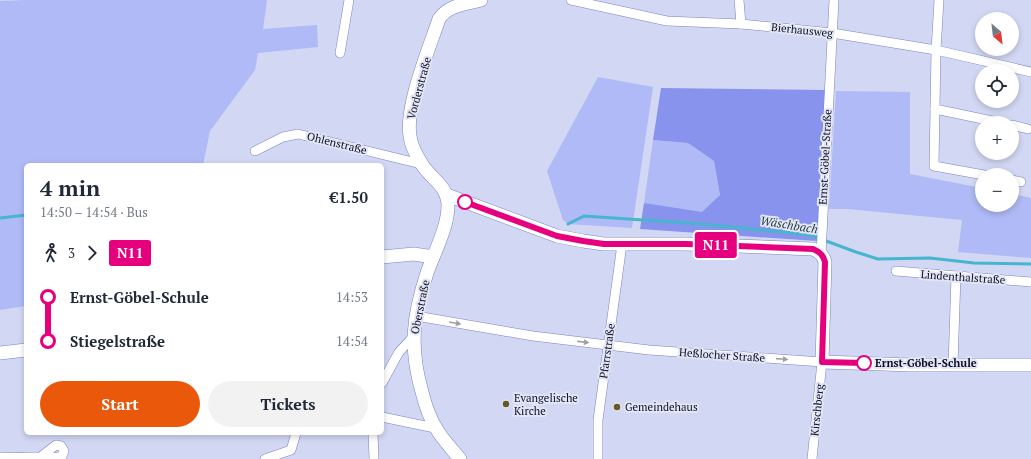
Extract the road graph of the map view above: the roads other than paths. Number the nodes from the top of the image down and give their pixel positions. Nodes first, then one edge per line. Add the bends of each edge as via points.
1 (349, 0) edge
2 (481, 0) edge
3 (571, 0) edge
4 (739, 0) edge
5 (834, 0) edge
6 (939, 0) edge
7 (449, 4) edge
8 (741, 24) junction
9 (832, 32) junction
10 (936, 50) junction
11 (340, 53) dead end
12 (1031, 72) edge
13 (935, 109) junction
14 (975, 117) edge
15 (1019, 127) edge
16 (1028, 129) dead end
17 (255, 152) dead end
18 (421, 164) junction
19 (975, 173) edge
20 (447, 195) junction
21 (622, 244) junction
22 (821, 250) junction
23 (384, 257) edge
24 (433, 257) junction
25 (896, 272) dead end
26 (956, 276) junction
27 (1031, 282) edge
28 (416, 316) junction
29 (413, 337) junction
30 (608, 345) junction
31 (24, 350) edge
32 (0, 352) edge
33 (822, 362) junction
34 (953, 365) junction
35 (1031, 365) edge
36 (384, 379) edge
37 (384, 417) edge
38 (435, 428) junction
39 (296, 435) edge
40 (373, 435) edge
41 (292, 454) edge
42 (0, 457) edge
43 (39, 458) edge
44 (265, 459) edge
45 (374, 459) edge
46 (460, 459) edge
47 (598, 459) edge
48 (812, 459) edge

1 - 11 street
2 - 7 street, Vorderstraße
3 - 8 street, Bierhausweg via 667,21
4 - 8 street
5 - 9 street, Ernst-Göbel-Straße
6 - 10 street
7 - 18 street, Vorderstraße via 439,19 415,93 409,122 412,147
8 - 9 street, Bierhausweg
9 - 10 street, Bierhausweg
9 - 22 street, Ernst-Göbel-Straße
10 - 12 street, Bierhausweg
10 - 13 street
13 - 14 street
13 - 19 street via 934,166
15 - 16 street
17 - 18 street, Ohlenstraße via 283,137 298,134
18 - 20 street, Vorderstraße
20 - 21 street via 557,236
20 - 24 street, Oberstraße via 445,225
21 - 22 street
21 - 30 street, Pfarrstraße
22 - 33 street, Ernst-Göbel-Straße via 825,262
23 - 24 street via 414,254
24 - 28 street, Oberstraße
25 - 26 street, Lindenthalstraße
26 - 27 street, Lindenthalstraße
26 - 34 street
28 - 29 street, Oberstraße
28 -> 30 street, Heßlocher Straße via 533,336
29 - 36 street via 399,352
29 - 38 street, Oberstraße via 421,389
30 -> 33 street, Heßlocher Straße via 696,354
30 - 47 street, Pfarrstraße via 598,420
31 - 32 street
33 - 34 street, Heßlocher Straße
33 - 48 street, Kirschberg
34 - 35 street, Heßlocher Straße
37 - 38 street
38 - 46 street, Oberstraße
39 - 41 street
40 - 45 street
41 - 44 street
42 - 43 street

